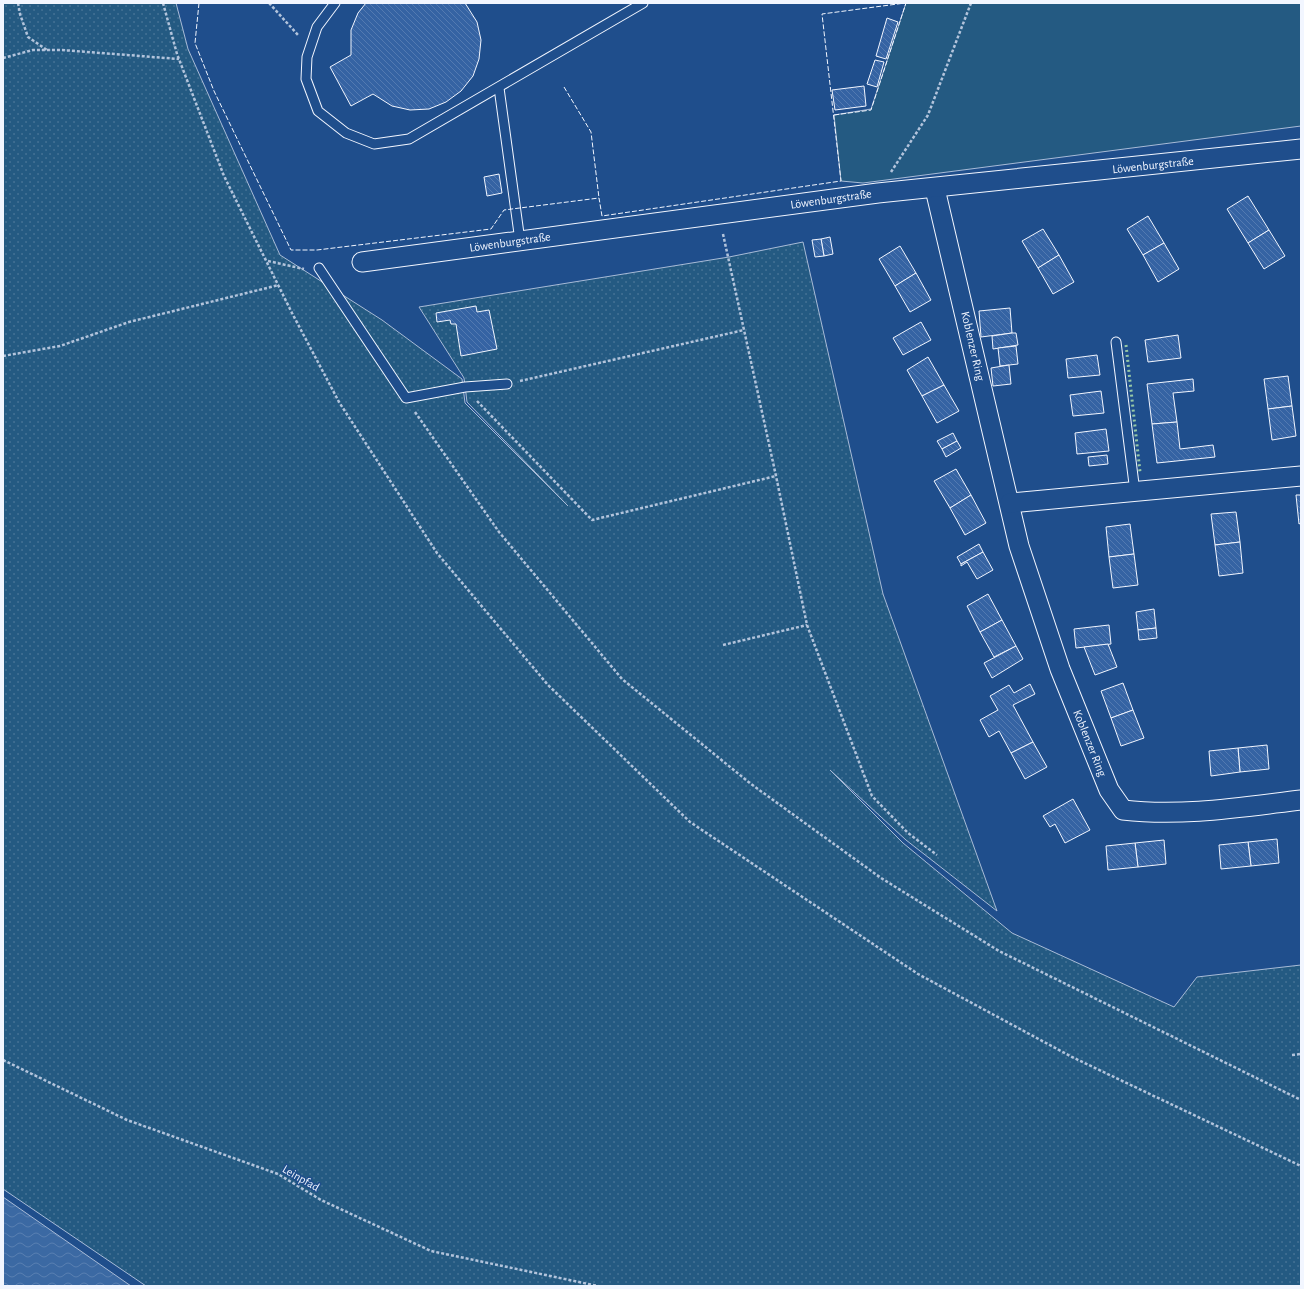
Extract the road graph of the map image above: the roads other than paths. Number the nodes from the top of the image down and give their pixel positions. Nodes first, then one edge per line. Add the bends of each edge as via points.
1 (335, 3) edge
2 (643, 3) edge
3 (498, 88) junction
4 (1301, 149) edge
5 (935, 188) junction
6 (520, 241) junction
7 (362, 262) dead end
8 (319, 268) dead end
9 (1116, 342) dead end
10 (507, 384) road end
11 (1301, 476) edge
12 (1135, 492) junction
13 (1010, 504) junction
14 (1301, 800) edge

1 - 3 lane via 317,27 307,57 306,79 318,111 346,133 374,144 409,139
2 - 3 lane
3 - 6 lane
4 - 5 street, Löwenburgstraße
5 - 6 street, Löwenburgstraße via 878,193
5 - 13 street, Koblenzer Ring
6 - 7 street, Löwenburgstraße
8 - 10 lane via 406,398
9 - 12 lane
11 - 12 street
12 - 13 street
13 - 14 street, Koblenzer Ring via 1019,546 1060,669 1109,790 1123,810 1148,813 1219,810

